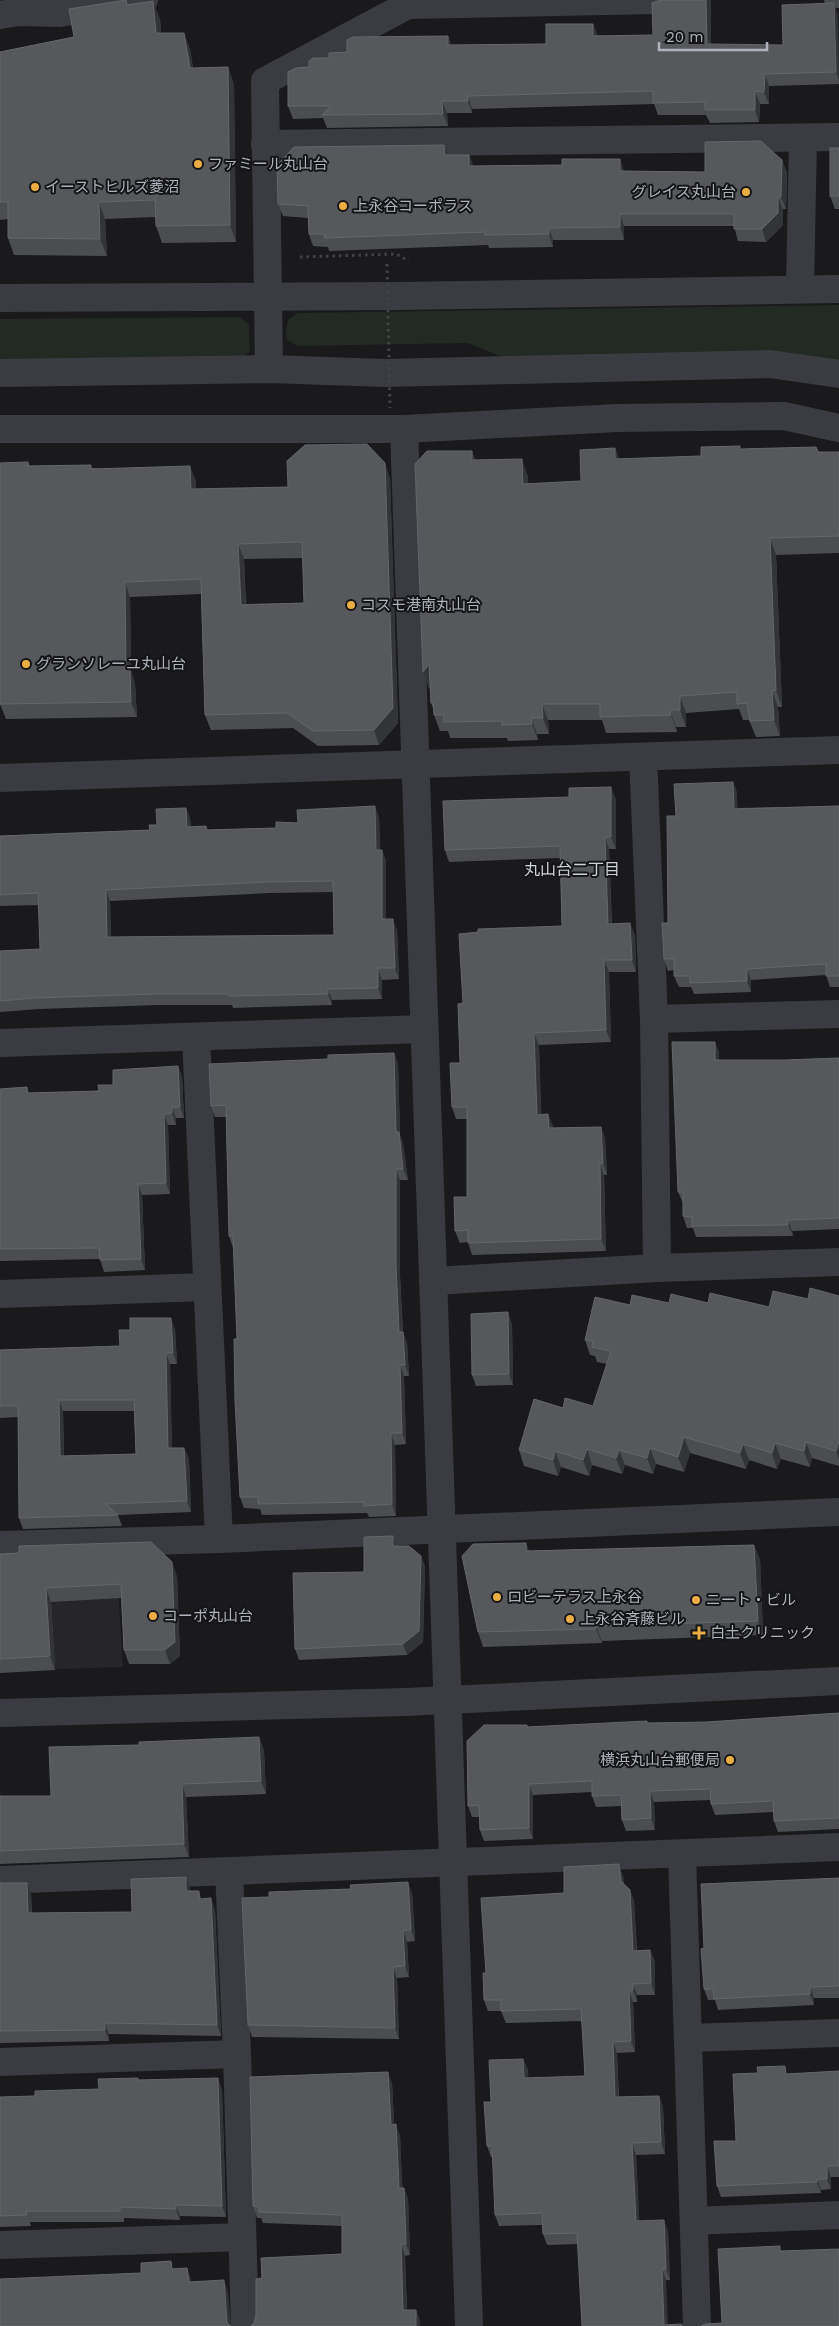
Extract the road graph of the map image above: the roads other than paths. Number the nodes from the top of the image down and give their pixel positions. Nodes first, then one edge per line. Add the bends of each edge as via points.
1 (144, 0) edge
2 (656, 0) edge
3 (0, 15) edge
4 (803, 138) junction
5 (839, 138) edge
6 (265, 144) junction
7 (800, 289) junction
8 (839, 289) edge
9 (268, 297) junction
10 (0, 298) edge
11 (269, 369) junction
12 (0, 373) edge
13 (839, 374) edge
14 (397, 418) junction
15 (839, 428) edge
16 (0, 429) edge
17 (839, 750) edge
18 (643, 757) junction
19 (415, 764) junction
20 (0, 778) edge
21 (839, 1014) edge
22 (654, 1019) junction
23 (424, 1029) junction
24 (196, 1037) junction
25 (0, 1043) edge
26 (839, 1262) edge
27 (657, 1268) junction
28 (433, 1281) junction
29 (207, 1287) junction
30 (0, 1294) edge
31 (839, 1512) edge
32 (442, 1529) junction
33 (220, 1539) junction
34 (0, 1545) edge
35 (839, 1681) edge
36 (448, 1700) junction
37 (0, 1713) edge
38 (839, 1848) edge
39 (682, 1854) junction
40 (453, 1862) junction
41 (229, 1871) junction
42 (0, 1880) edge
43 (839, 2032) edge
44 (689, 2038) junction
45 (237, 2054) junction
46 (0, 2062) edge
47 (839, 2215) edge
48 (694, 2221) junction
49 (242, 2237) junction
50 (0, 2245) edge
51 (245, 2326) edge
52 (469, 2326) edge
53 (698, 2326) edge

1 - 3 street via 60,13
2 - 6 street via 408,5 265,81
4 - 5 street
4 - 6 street
4 - 7 street
6 - 9 street
7 - 8 street
7 - 9 street
9 - 10 street
9 - 11 street
11 - 12 street
11 - 13 street via 385,373 770,364
14 - 15 street via 784,416
14 - 16 street
14 - 19 street
17 - 18 street
18 - 19 street
18 - 22 street
19 - 20 street
19 - 23 street
21 - 22 street
22 - 27 street
23 - 24 street
23 - 28 street
24 - 25 street
24 - 29 street
26 - 27 street
27 - 28 street
28 - 32 street
29 - 30 street
29 - 33 street
31 - 32 street
32 - 33 street
32 - 36 street
33 - 34 street
35 - 36 street
36 - 37 street
36 - 40 street
38 - 39 street
39 - 40 street
39 - 44 street
40 - 41 street
40 - 52 street
41 - 42 street
41 - 45 street
43 - 44 street
44 - 48 street
45 - 46 street
45 - 49 street
47 - 48 street
48 - 53 street
49 - 50 street
49 - 51 street

